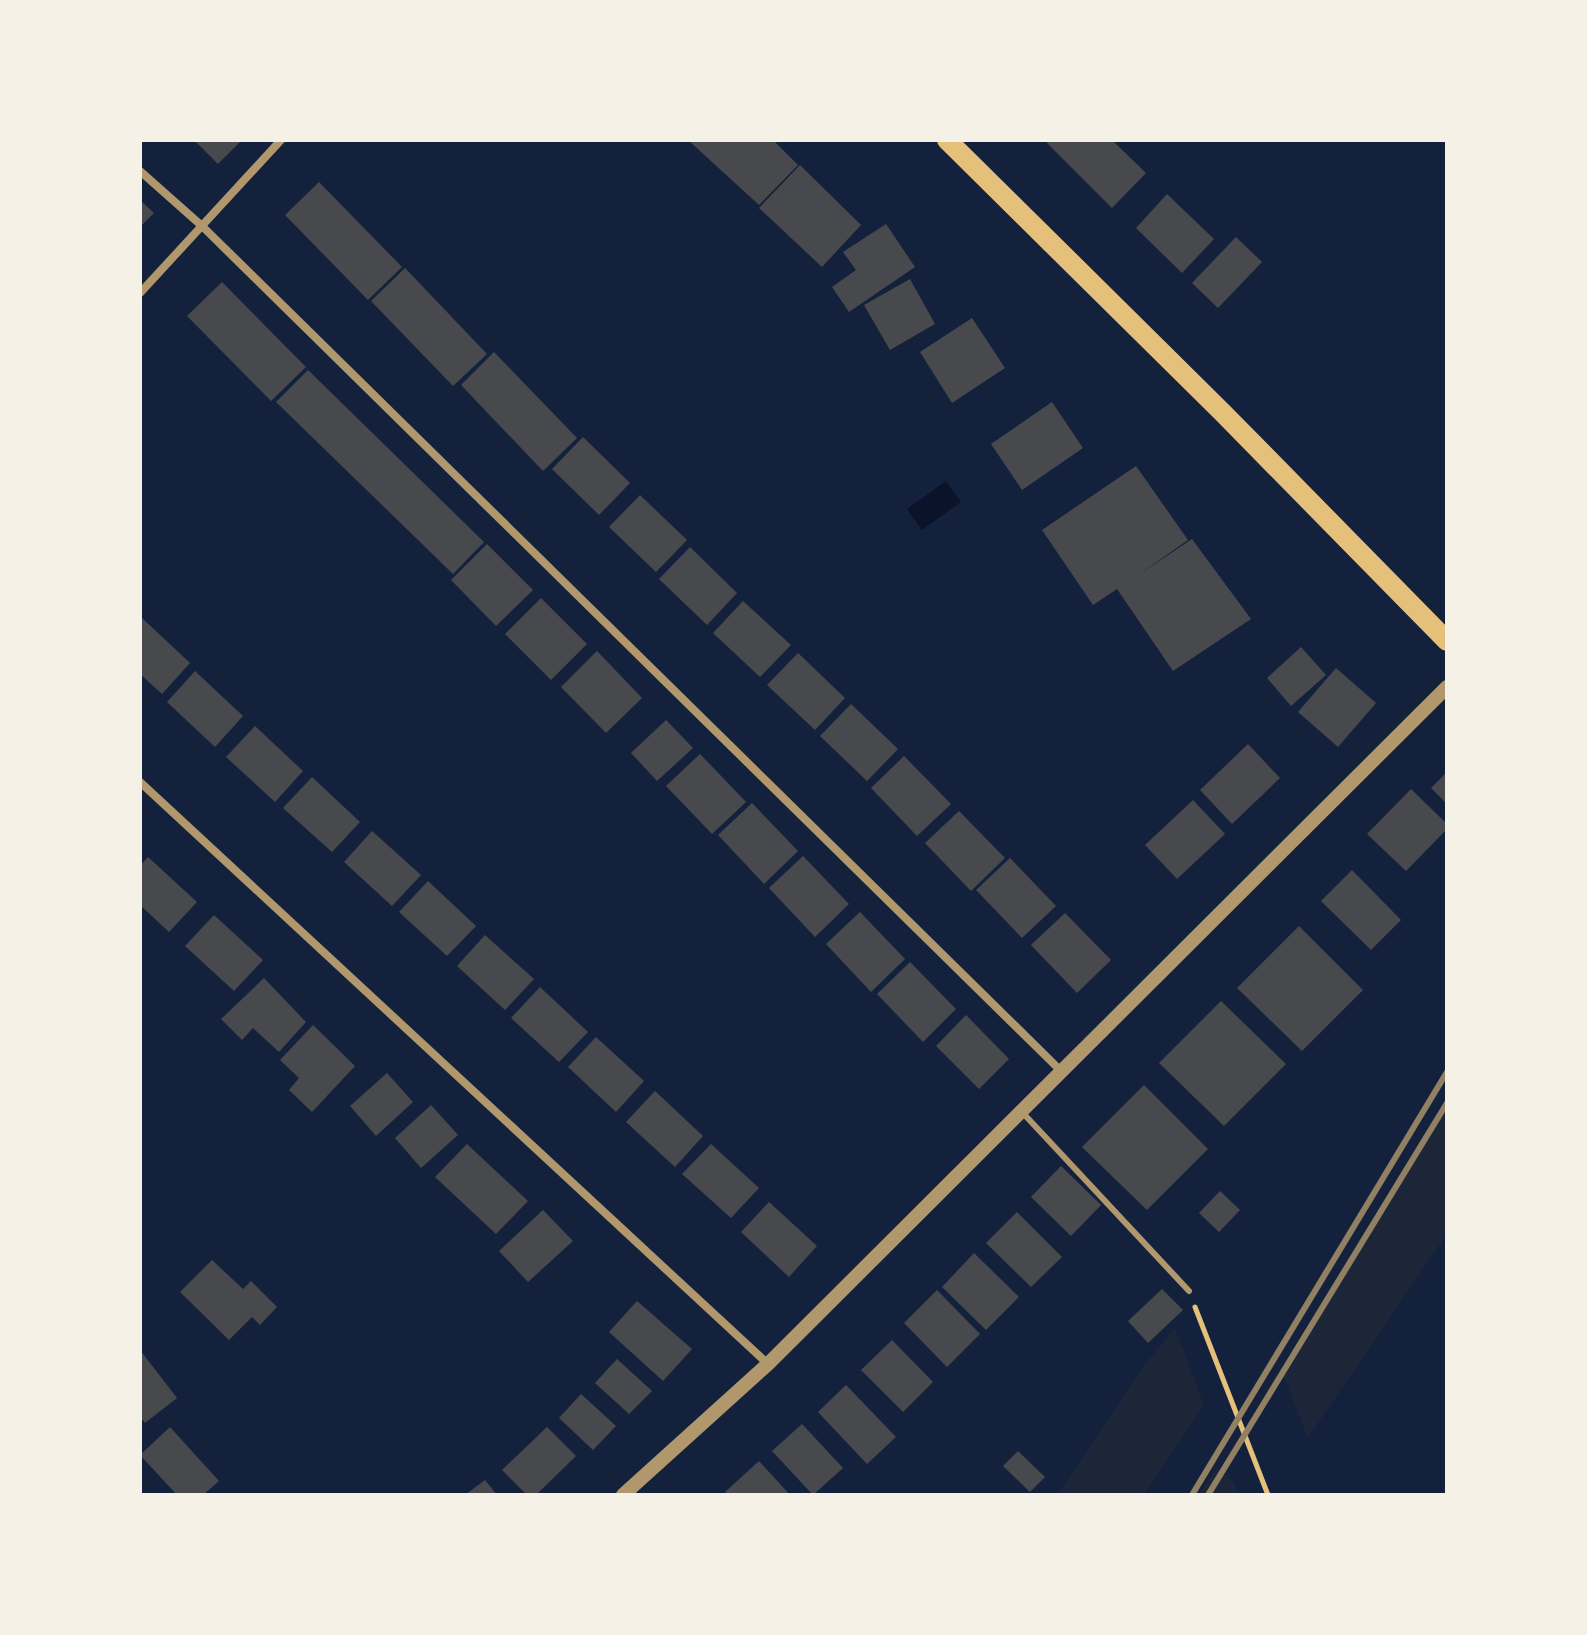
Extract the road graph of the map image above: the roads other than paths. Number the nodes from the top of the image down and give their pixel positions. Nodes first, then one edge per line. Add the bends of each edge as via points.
1 (281, 140) edge
2 (947, 140) edge
3 (140, 171) edge
4 (202, 226) junction
5 (140, 293) edge
6 (1447, 641) edge
7 (1447, 687) edge
8 (140, 782) edge
9 (1060, 1070) junction
10 (1022, 1112) junction
11 (1189, 1291) road end
12 (768, 1364) junction
13 (623, 1495) edge

1 - 4 street
2 - 6 main road
3 - 4 street
4 - 5 street
4 - 9 street
7 - 9 street
8 - 12 street
9 - 10 street
10 - 11 lane
10 - 12 street
12 - 13 street

